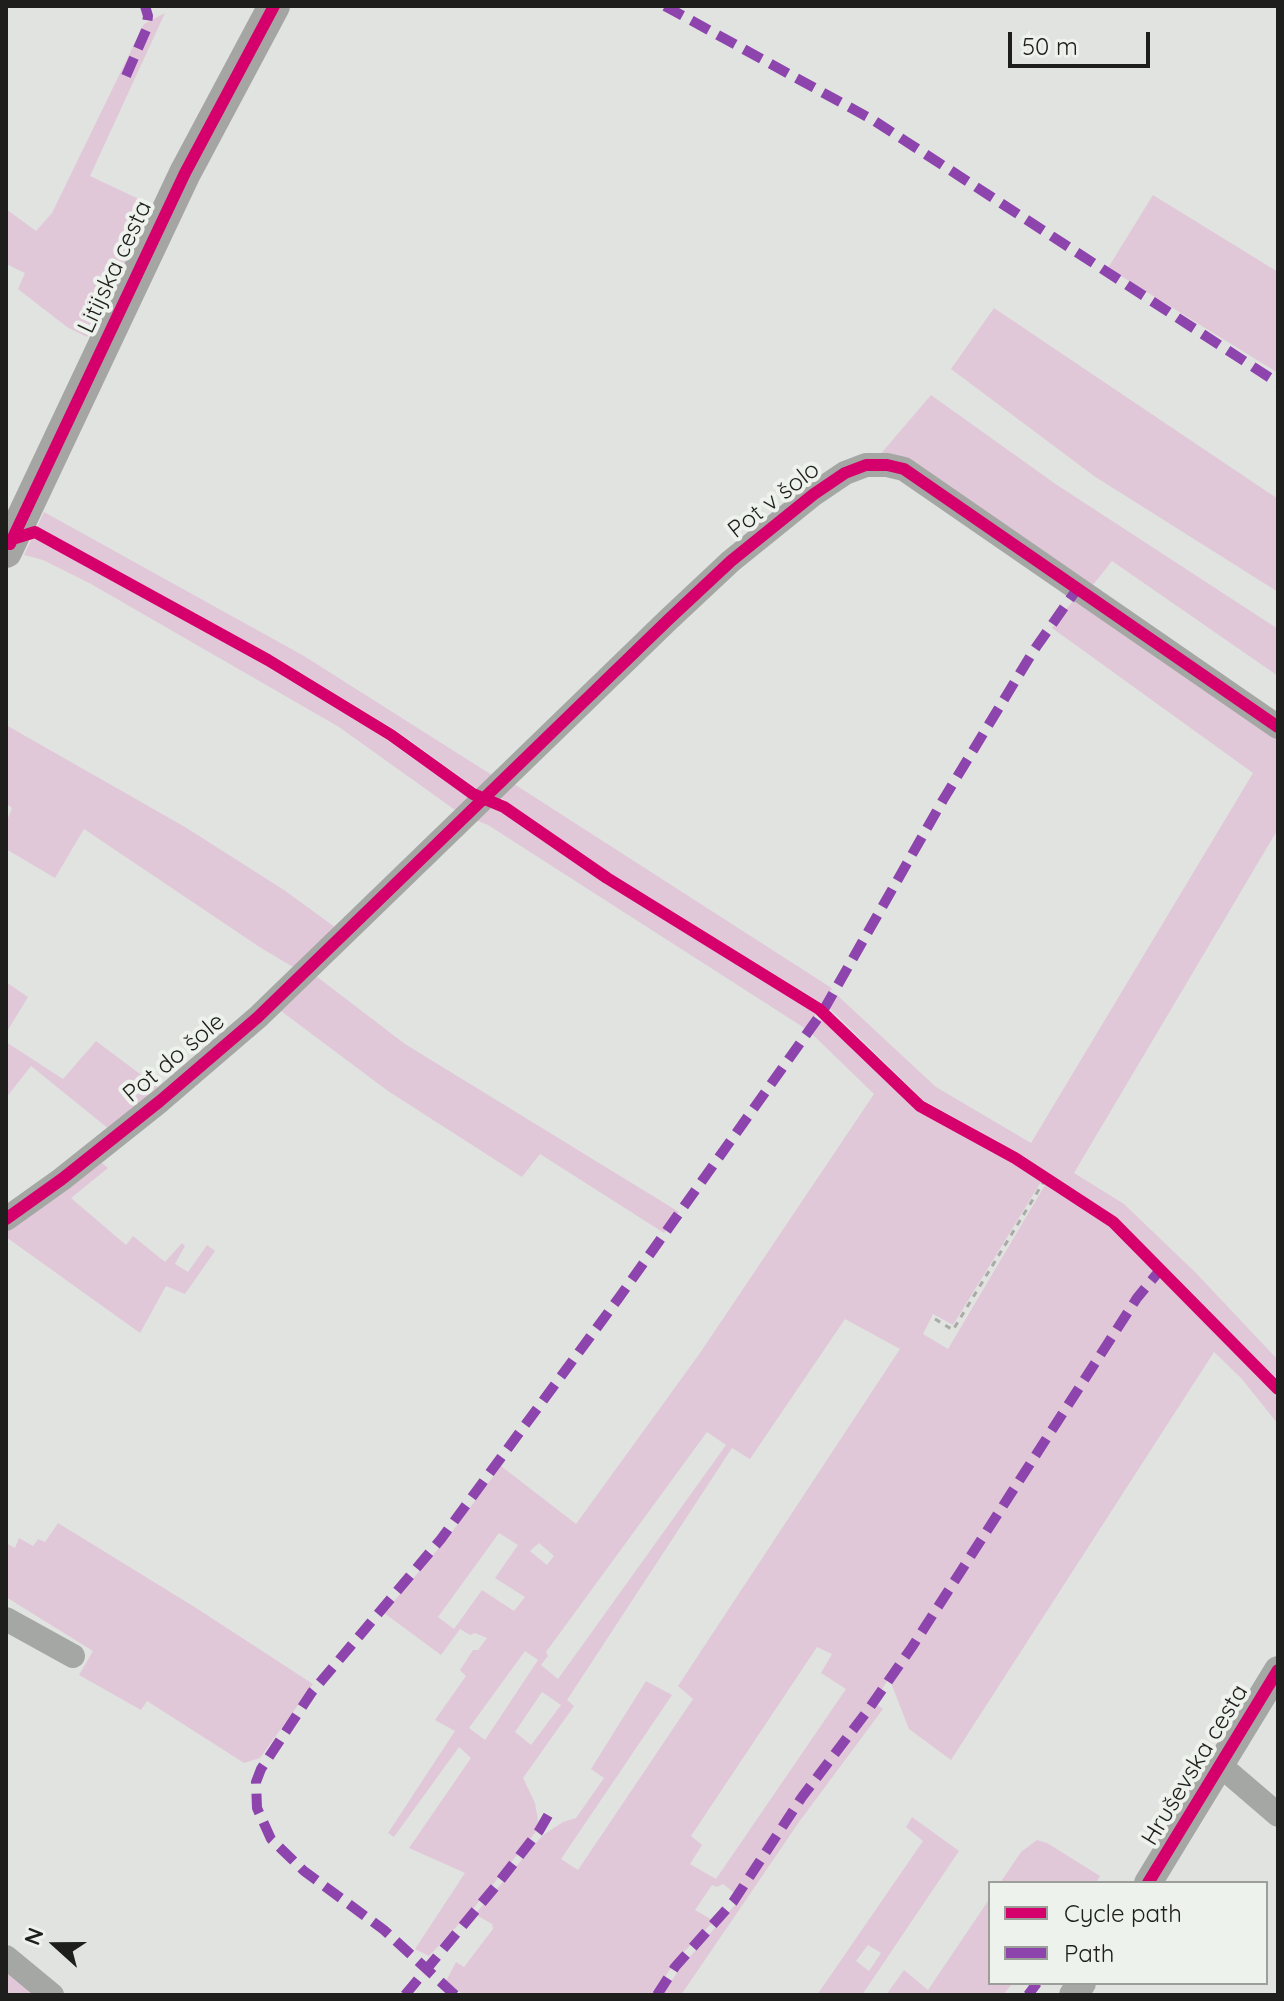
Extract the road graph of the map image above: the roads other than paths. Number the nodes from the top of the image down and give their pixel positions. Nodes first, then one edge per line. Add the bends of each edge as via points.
1 (274, 6) edge
2 (6, 552) edge
3 (1278, 727) edge
4 (359, 918) joint
5 (6, 1219) edge
6 (6, 1619) edge
7 (73, 1656) dead end
8 (1278, 1670) edge
9 (1221, 1766) junction
10 (1278, 1815) edge
11 (1149, 1881) edge
12 (6, 1957) edge
13 (52, 1995) edge

1 - 2 main road, Litijska cesta via 185,173
3 - 4 street, Pot v šolo via 926,482 904,469 866,465 814,494 731,561
4 - 5 street, Pot do šole via 258,1017 161,1100
6 - 7 street
8 - 9 street, Hruševska cesta
9 - 10 street
9 - 11 street, Hruševska cesta
12 - 13 street

